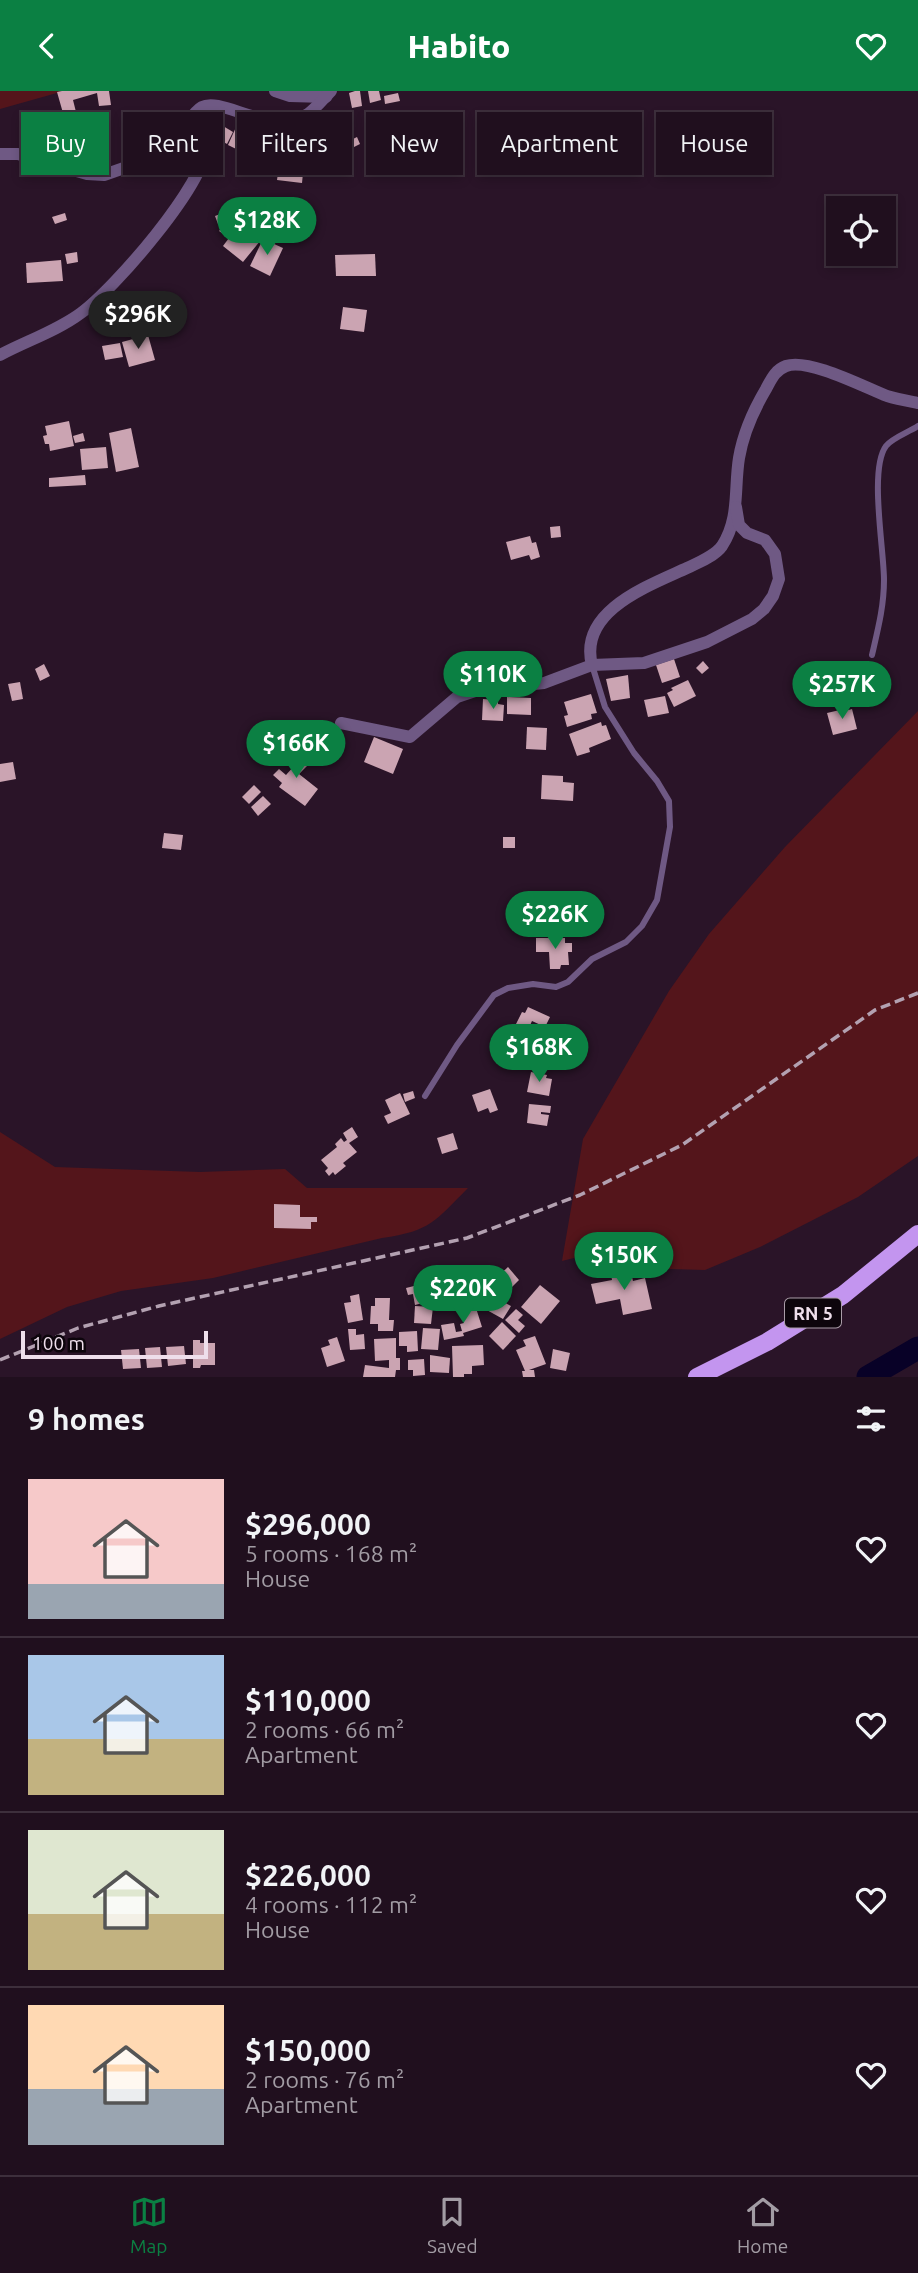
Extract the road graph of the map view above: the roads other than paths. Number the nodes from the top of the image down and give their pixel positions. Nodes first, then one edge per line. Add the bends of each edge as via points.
1 (275, 91) edge
2 (328, 94) edge
3 (198, 112) edge
4 (0, 154) edge
5 (123, 168) edge
6 (194, 175) edge
7 (0, 355) edge
8 (918, 403) edge
9 (918, 426) edge
10 (736, 507) junction
11 (872, 655) dead end
12 (592, 665) junction
13 (341, 723) dead end
14 (425, 1096) dead end
15 (918, 1234) edge
16 (697, 1377) edge

1 - 2 street via 290,96
2 - 3 street via 306,116 283,122 212,104
4 - 5 street via 18,154 87,174 104,175
6 - 7 street via 161,227 81,313
8 - 10 street via 804,365 788,365 776,372 755,407 739,458
9 - 11 lane via 887,445 881,457 878,496 884,582
10 - 12 street via 720,549 629,597 604,616 593,635
10 - 12 street via 747,533 765,540 775,554 779,579 764,608 752,619 677,654 644,663
12 - 13 street via 544,683 478,689 457,697 410,737
12 - 14 lane via 605,707 669,801 670,827 657,900 642,926 626,941 592,959 568,982 556,987 508,988 494,995
15 - 16 main road, RN 5 via 842,1295 767,1342

